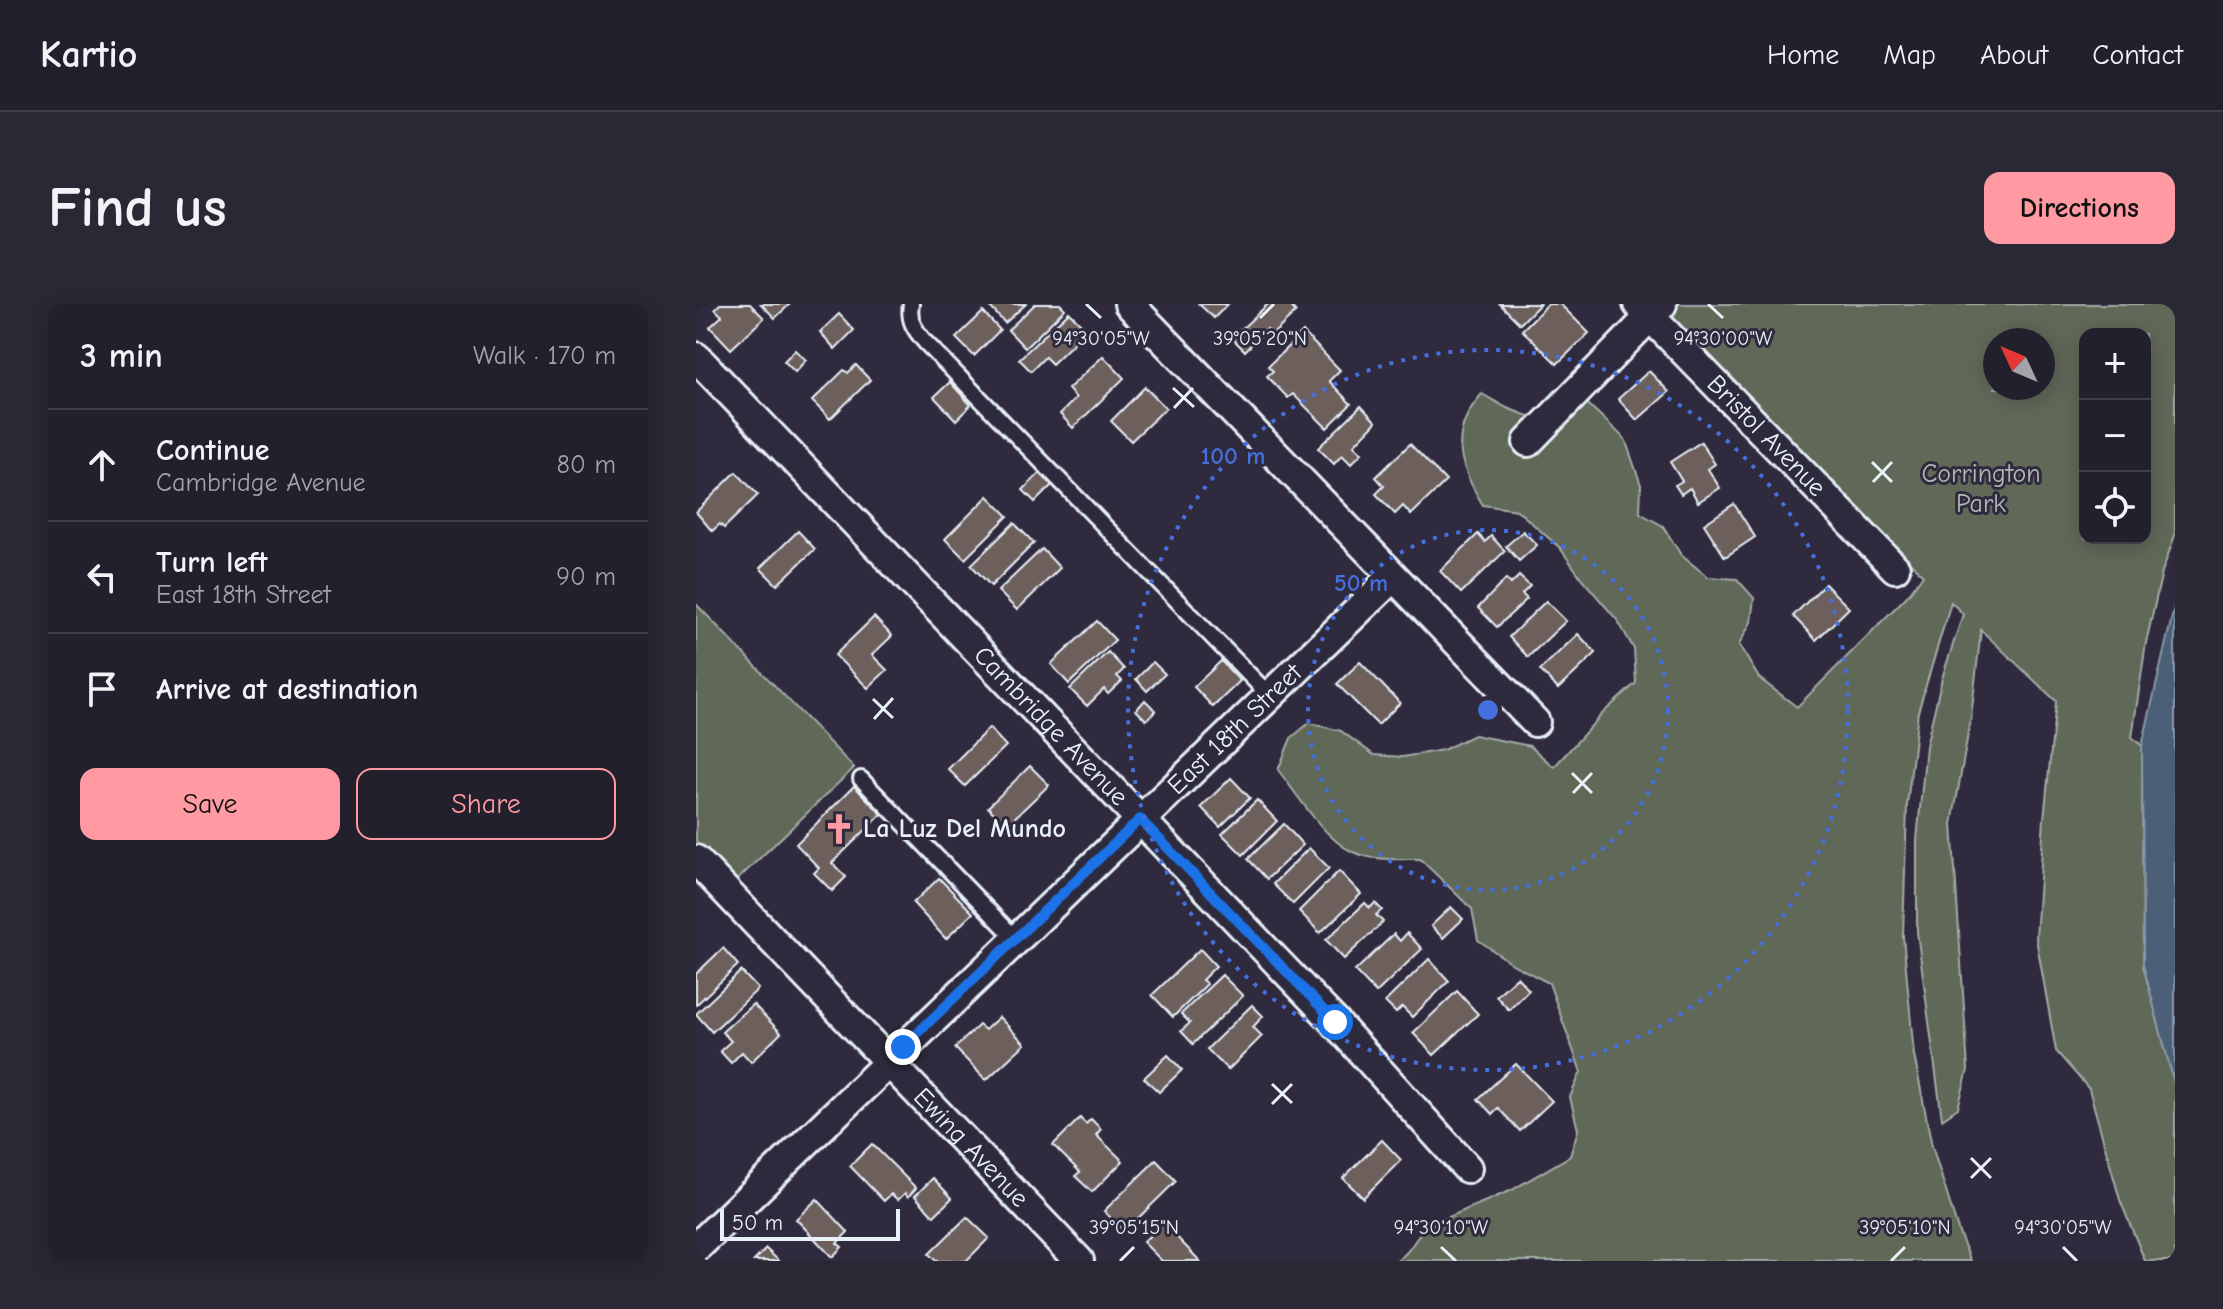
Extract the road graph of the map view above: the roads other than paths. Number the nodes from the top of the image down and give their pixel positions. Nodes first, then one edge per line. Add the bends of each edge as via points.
1 (911, 304) edge
2 (1129, 304) edge
3 (1650, 308) edge
4 (696, 357) edge
5 (1528, 442) dead end
6 (1895, 568) dead end
7 (1393, 577) junction
8 (1269, 695) junction
9 (1535, 722) dead end
10 (861, 779) dead end
11 (1140, 819) junction
12 (696, 860) edge
13 (1016, 939) junction
14 (888, 1061) junction
15 (1467, 1168) dead end
16 (696, 1248) edge
17 (1079, 1261) edge

1 - 8 lane via 912,327 925,342
2 - 7 street
3 - 5 street
3 - 6 street, Bristol Avenue
4 - 11 street, Cambridge Avenue
7 - 8 street, East 18th Street
7 - 9 street
8 - 11 street, East 18th Street
10 - 13 lane
11 - 13 street, East 18th Street
11 - 15 street, Cambridge Avenue
12 - 14 street, Ewing Avenue
13 - 14 street, East 18th Street
14 - 16 street, East 18th Street
14 - 17 street, Ewing Avenue

